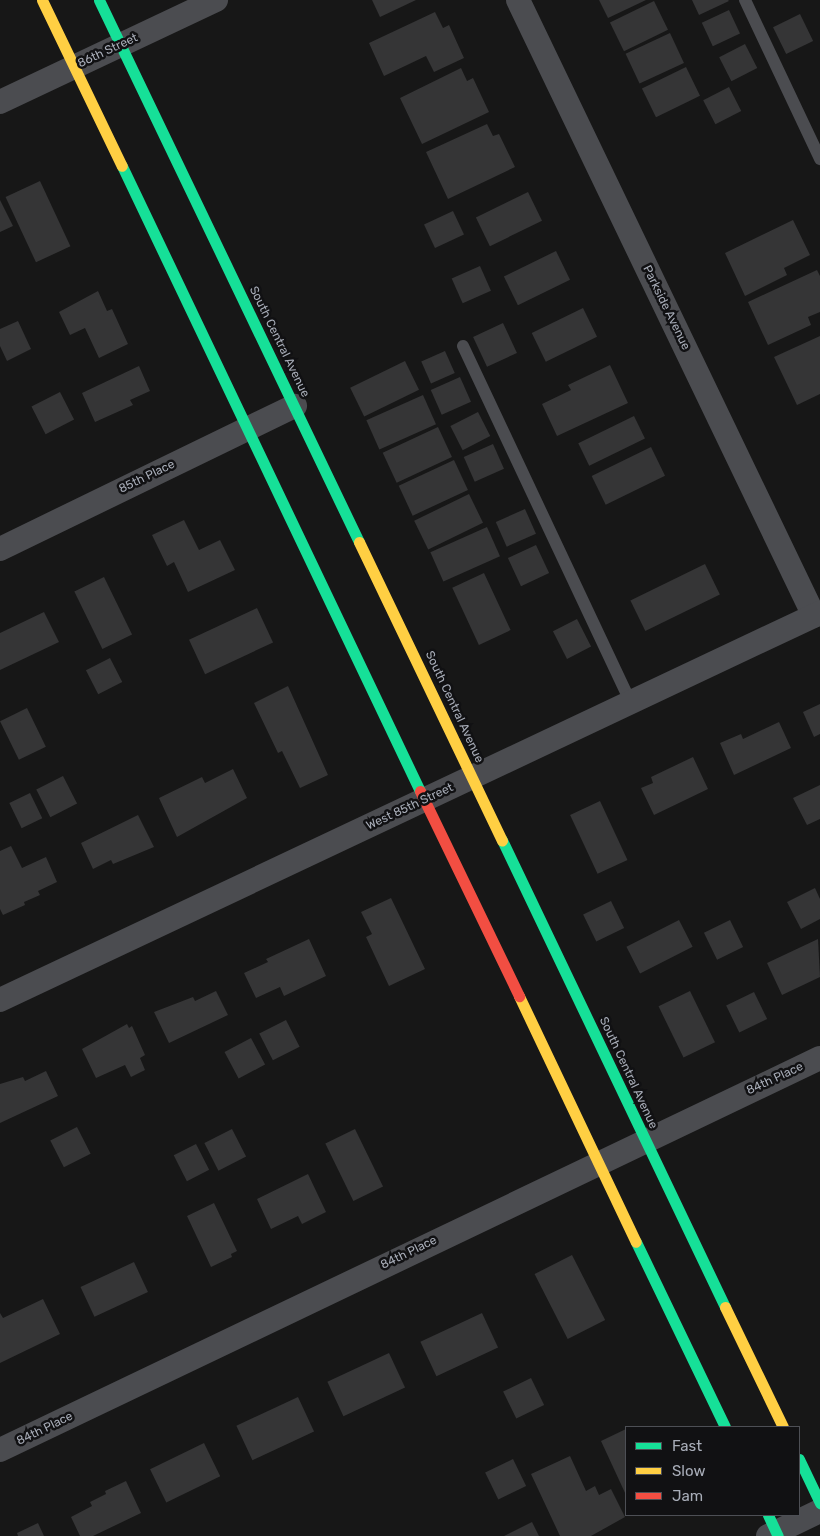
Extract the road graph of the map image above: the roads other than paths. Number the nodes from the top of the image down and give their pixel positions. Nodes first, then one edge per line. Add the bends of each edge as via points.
1 (42, 0) edge
2 (99, 0) edge
3 (216, 0) edge
4 (518, 0) edge
5 (745, 0) edge
6 (120, 46) junction
7 (72, 68) junction
8 (0, 102) edge
9 (820, 159) edge
10 (463, 346) dead end
11 (295, 406) junction
12 (248, 428) junction
13 (0, 549) edge
14 (817, 614) edge
15 (630, 703) junction
16 (472, 777) junction
17 (425, 800) junction
18 (0, 1000) edge
19 (820, 1058) edge
20 (645, 1140) junction
21 (597, 1162) junction
22 (726, 1426) edge
23 (784, 1426) edge
24 (0, 1450) edge
25 (800, 1461) edge
26 (820, 1503) edge
27 (820, 1511) edge
28 (773, 1530) edge

1 - 7 street
2 - 6 street, South Central Avenue
3 - 6 street, 86th Street
4 - 14 street, Parkside Avenue
5 - 9 lane
6 - 7 street, 86th Street
6 - 11 street, South Central Avenue
7 - 8 street, 86th Street
7 - 12 street
10 - 15 lane
11 - 12 street, 85th Place
11 - 16 street, South Central Avenue
12 - 13 street, 85th Place
12 - 17 street
14 - 15 street, West 85th Street
15 - 16 street, West 85th Street
16 - 17 street, West 85th Street
16 - 20 street, South Central Avenue
17 - 18 street, West 85th Street
17 - 21 street
19 - 20 street, 84th Place
20 - 21 street, 84th Place
20 - 23 street, South Central Avenue
21 - 22 street
21 - 24 street, 84th Place
25 - 26 street
27 - 28 street

